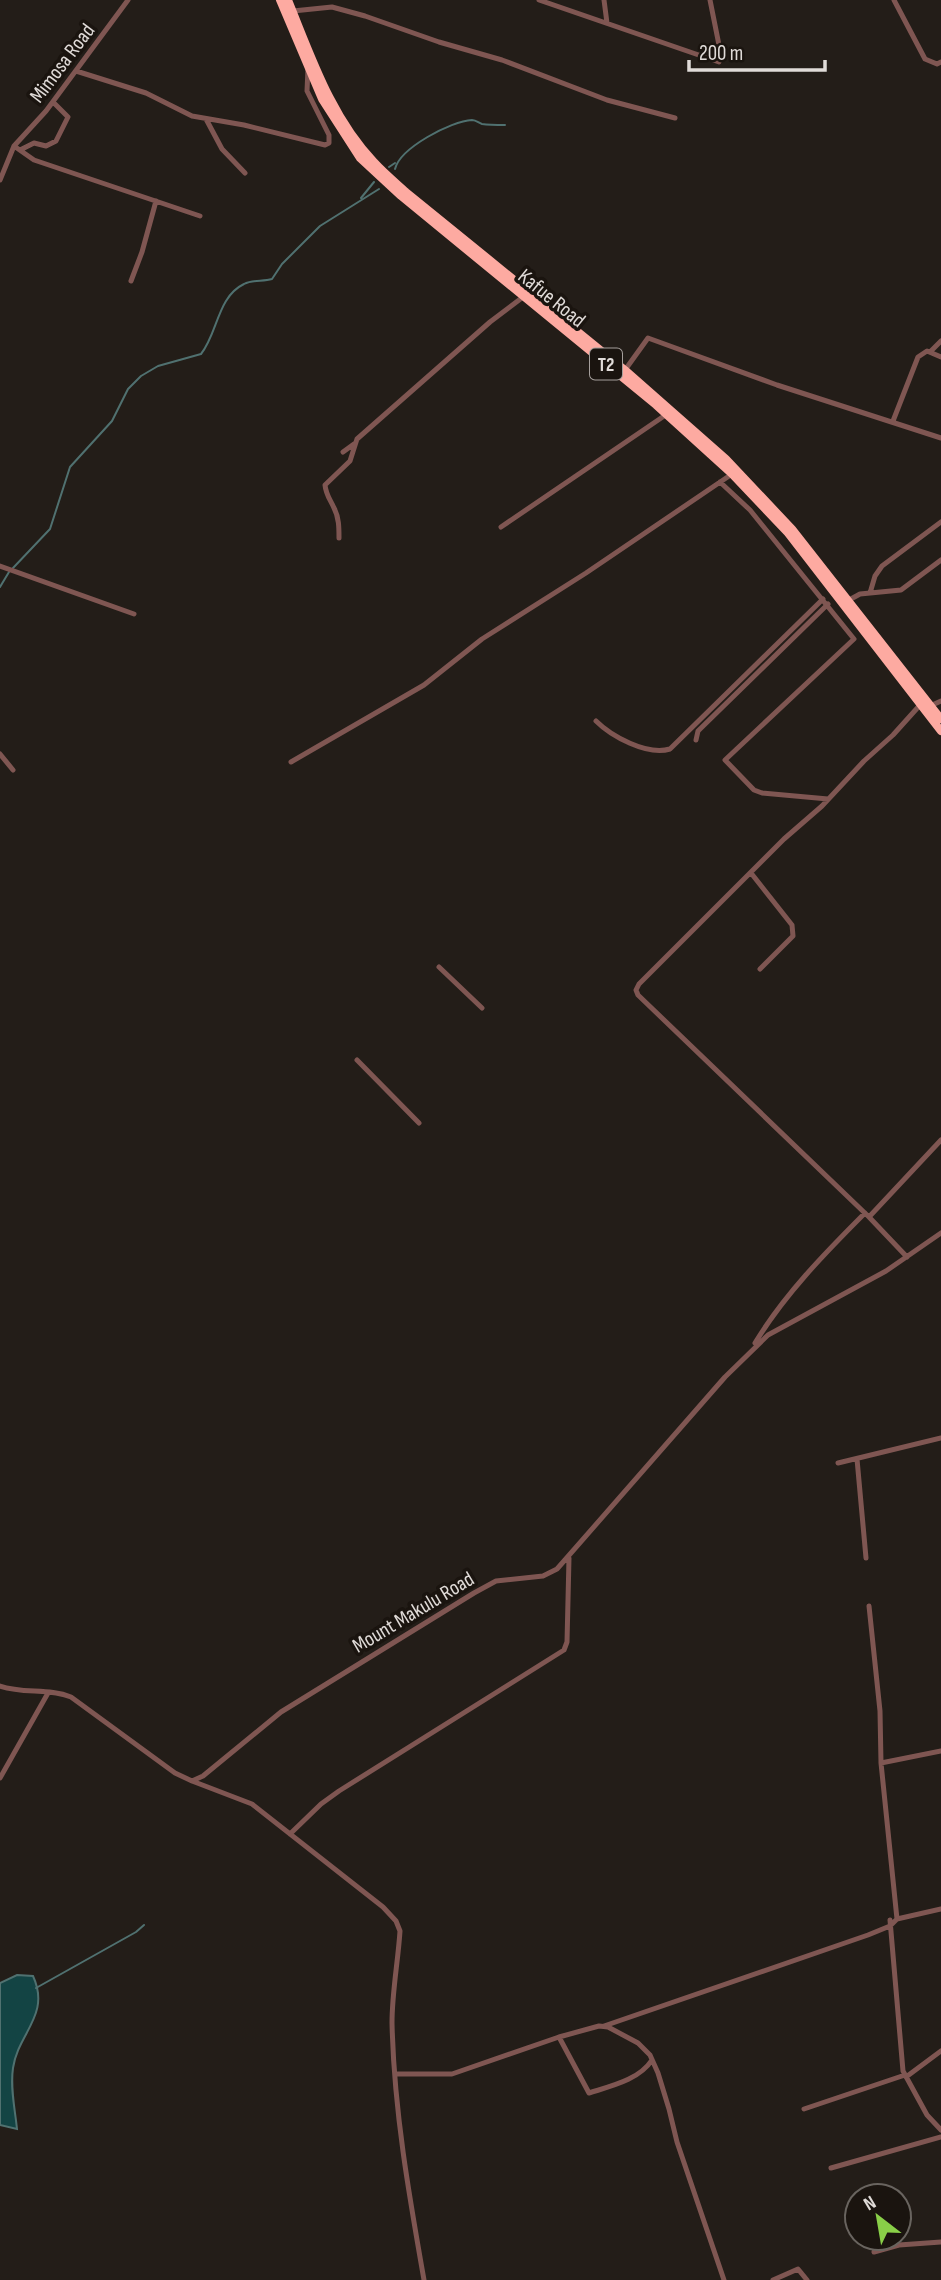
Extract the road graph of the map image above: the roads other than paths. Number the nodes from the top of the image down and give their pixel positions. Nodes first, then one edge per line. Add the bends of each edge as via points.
1 (128, 0) edge
2 (280, 0) edge
3 (288, 0) edge
4 (539, 0) edge
5 (604, 0) edge
6 (710, 0) edge
7 (894, 0) edge
8 (293, 12) junction
9 (607, 23) junction
10 (941, 62) edge
11 (308, 68) junction
12 (76, 71) junction
13 (53, 102) junction
14 (675, 118) dead end
15 (206, 119) junction
16 (17, 148) junction
17 (245, 173) dead end
18 (0, 180) edge
19 (156, 201) junction
20 (200, 216) dead end
21 (131, 281) dead end
22 (523, 298) junction
23 (941, 341) edge
24 (930, 352) junction
25 (941, 357) edge
26 (625, 370) junction
27 (667, 414) junction
28 (893, 421) junction
29 (941, 438) edge
30 (355, 443) junction
31 (343, 452) dead end
32 (732, 474) junction
33 (720, 482) junction
34 (941, 522) edge
35 (501, 527) dead end
36 (791, 537) junction
37 (339, 538) dead end
38 (780, 546) junction
39 (941, 560) edge
40 (0, 566) edge
41 (835, 593) junction
42 (870, 593) junction
43 (849, 600) junction
44 (825, 602) junction
45 (134, 614) dead end
46 (941, 701) edge
47 (920, 705) junction
48 (930, 706) junction
49 (941, 719) edge
50 (596, 721) dead end
51 (941, 731) edge
52 (696, 740) dead end
53 (0, 754) edge
54 (291, 762) dead end
55 (13, 770) dead end
56 (828, 799) junction
57 (751, 873) junction
58 (439, 967) dead end
59 (760, 970) dead end
60 (482, 1008) dead end
61 (357, 1060) dead end
62 (419, 1123) dead end
63 (941, 1140) edge
64 (867, 1215) junction
65 (941, 1233) edge
66 (906, 1257) junction
67 (752, 1349) junction
68 (941, 1438) edge
69 (857, 1459) junction
70 (838, 1463) dead end
71 (569, 1557) junction
72 (866, 1558) dead end
73 (869, 1606) dead end
74 (0, 1686) edge
75 (48, 1692) junction
76 (941, 1751) edge
77 (881, 1763) junction
78 (0, 1778) edge
79 (192, 1782) junction
80 (290, 1834) junction
81 (941, 1909) edge
82 (892, 1922) junction
83 (604, 2026) junction
84 (559, 2037) junction
85 (941, 2051) edge
86 (653, 2060) junction
87 (395, 2074) junction
88 (906, 2076) junction
89 (804, 2109) dead end
90 (941, 2130) edge
91 (941, 2137) edge
92 (831, 2168) dead end
93 (941, 2242) edge
94 (913, 2244) edge
95 (424, 2280) edge
96 (724, 2280) edge
97 (773, 2280) edge
98 (807, 2280) edge

1 - 12 street, Mimosa Road
2 - 11 highway, Kafue Road / T2
3 - 8 highway, Kafue Road / T2
4 - 9 street
5 - 9 street
6 - 9 street via 719,62
7 - 10 street via 925,59
8 - 14 street via 332,7 365,16 607,100
8 - 26 highway, Kafue Road / T2 via 335,107 374,162
11 - 15 street via 307,91 329,135 327,144
11 - 22 highway, Kafue Road / T2 via 331,115 369,168
12 - 13 street, Mimosa Road
12 - 15 street via 146,93
13 - 16 street, Mimosa Road
13 - 16 street via 68,116 56,141
15 - 17 street via 222,149
16 - 18 street, Mimosa Road
16 - 19 street via 34,160
19 - 20 street
19 - 21 street
22 - 27 highway, Kafue Road / T2
22 - 30 street
23 - 24 street
24 - 25 street
24 - 28 street via 918,357
26 - 28 street via 648,338
26 - 43 highway, Kafue Road / T2 via 748,481
27 - 32 highway, Kafue Road / T2
27 - 35 street
28 - 29 street
30 - 31 street
30 - 37 street via 348,463 325,485 339,524
32 - 33 street
32 - 36 highway, Kafue Road / T2
33 - 38 street
33 - 54 street via 482,639 438,676
34 - 42 street via 877,571
36 - 38 street
36 - 41 highway, Kafue Road / T2
38 - 44 street
39 - 42 street via 901,590
40 - 45 street
41 - 44 street
41 - 47 highway, Kafue Road / T2
42 - 43 street
43 - 48 highway, Kafue Road / T2
44 - 50 street via 670,750 614,737
44 - 52 street via 698,731
44 - 56 street via 854,639 725,760 754,790
46 - 48 street
47 - 51 highway, Kafue Road / T2
47 - 56 street
48 - 49 highway, Kafue Road / T2
53 - 55 street
56 - 57 street
57 - 59 street via 795,932
57 - 64 street via 639,984 637,993
58 - 60 street
61 - 62 street
63 - 64 street
64 - 66 street
64 - 67 street via 833,1245 784,1302
65 - 66 street, Mount Makulu Road
66 - 67 street, Mount Makulu Road via 778,1328
67 - 71 street, Mount Makulu Road
68 - 69 street
69 - 70 street
69 - 72 street
71 - 79 street, Mount Makulu Road via 543,1576 502,1579 474,1593 281,1712
71 - 80 street via 564,1650 339,1791
73 - 77 street
74 - 75 street
75 - 78 street
75 - 79 street via 71,1697
76 - 77 street
77 - 82 street
79 - 80 street via 252,1804
80 - 87 street via 396,1921 400,1931 392,2020
81 - 82 street
82 - 83 street
82 - 88 street
83 - 84 street
83 - 86 street via 638,2043
84 - 86 street via 589,2093 636,2076
84 - 87 street via 452,2074
85 - 88 street
86 - 96 street
87 - 95 street via 401,2148
88 - 89 street
88 - 90 street via 927,2115
91 - 92 street
93 - 94 street
97 - 98 street via 798,2269

